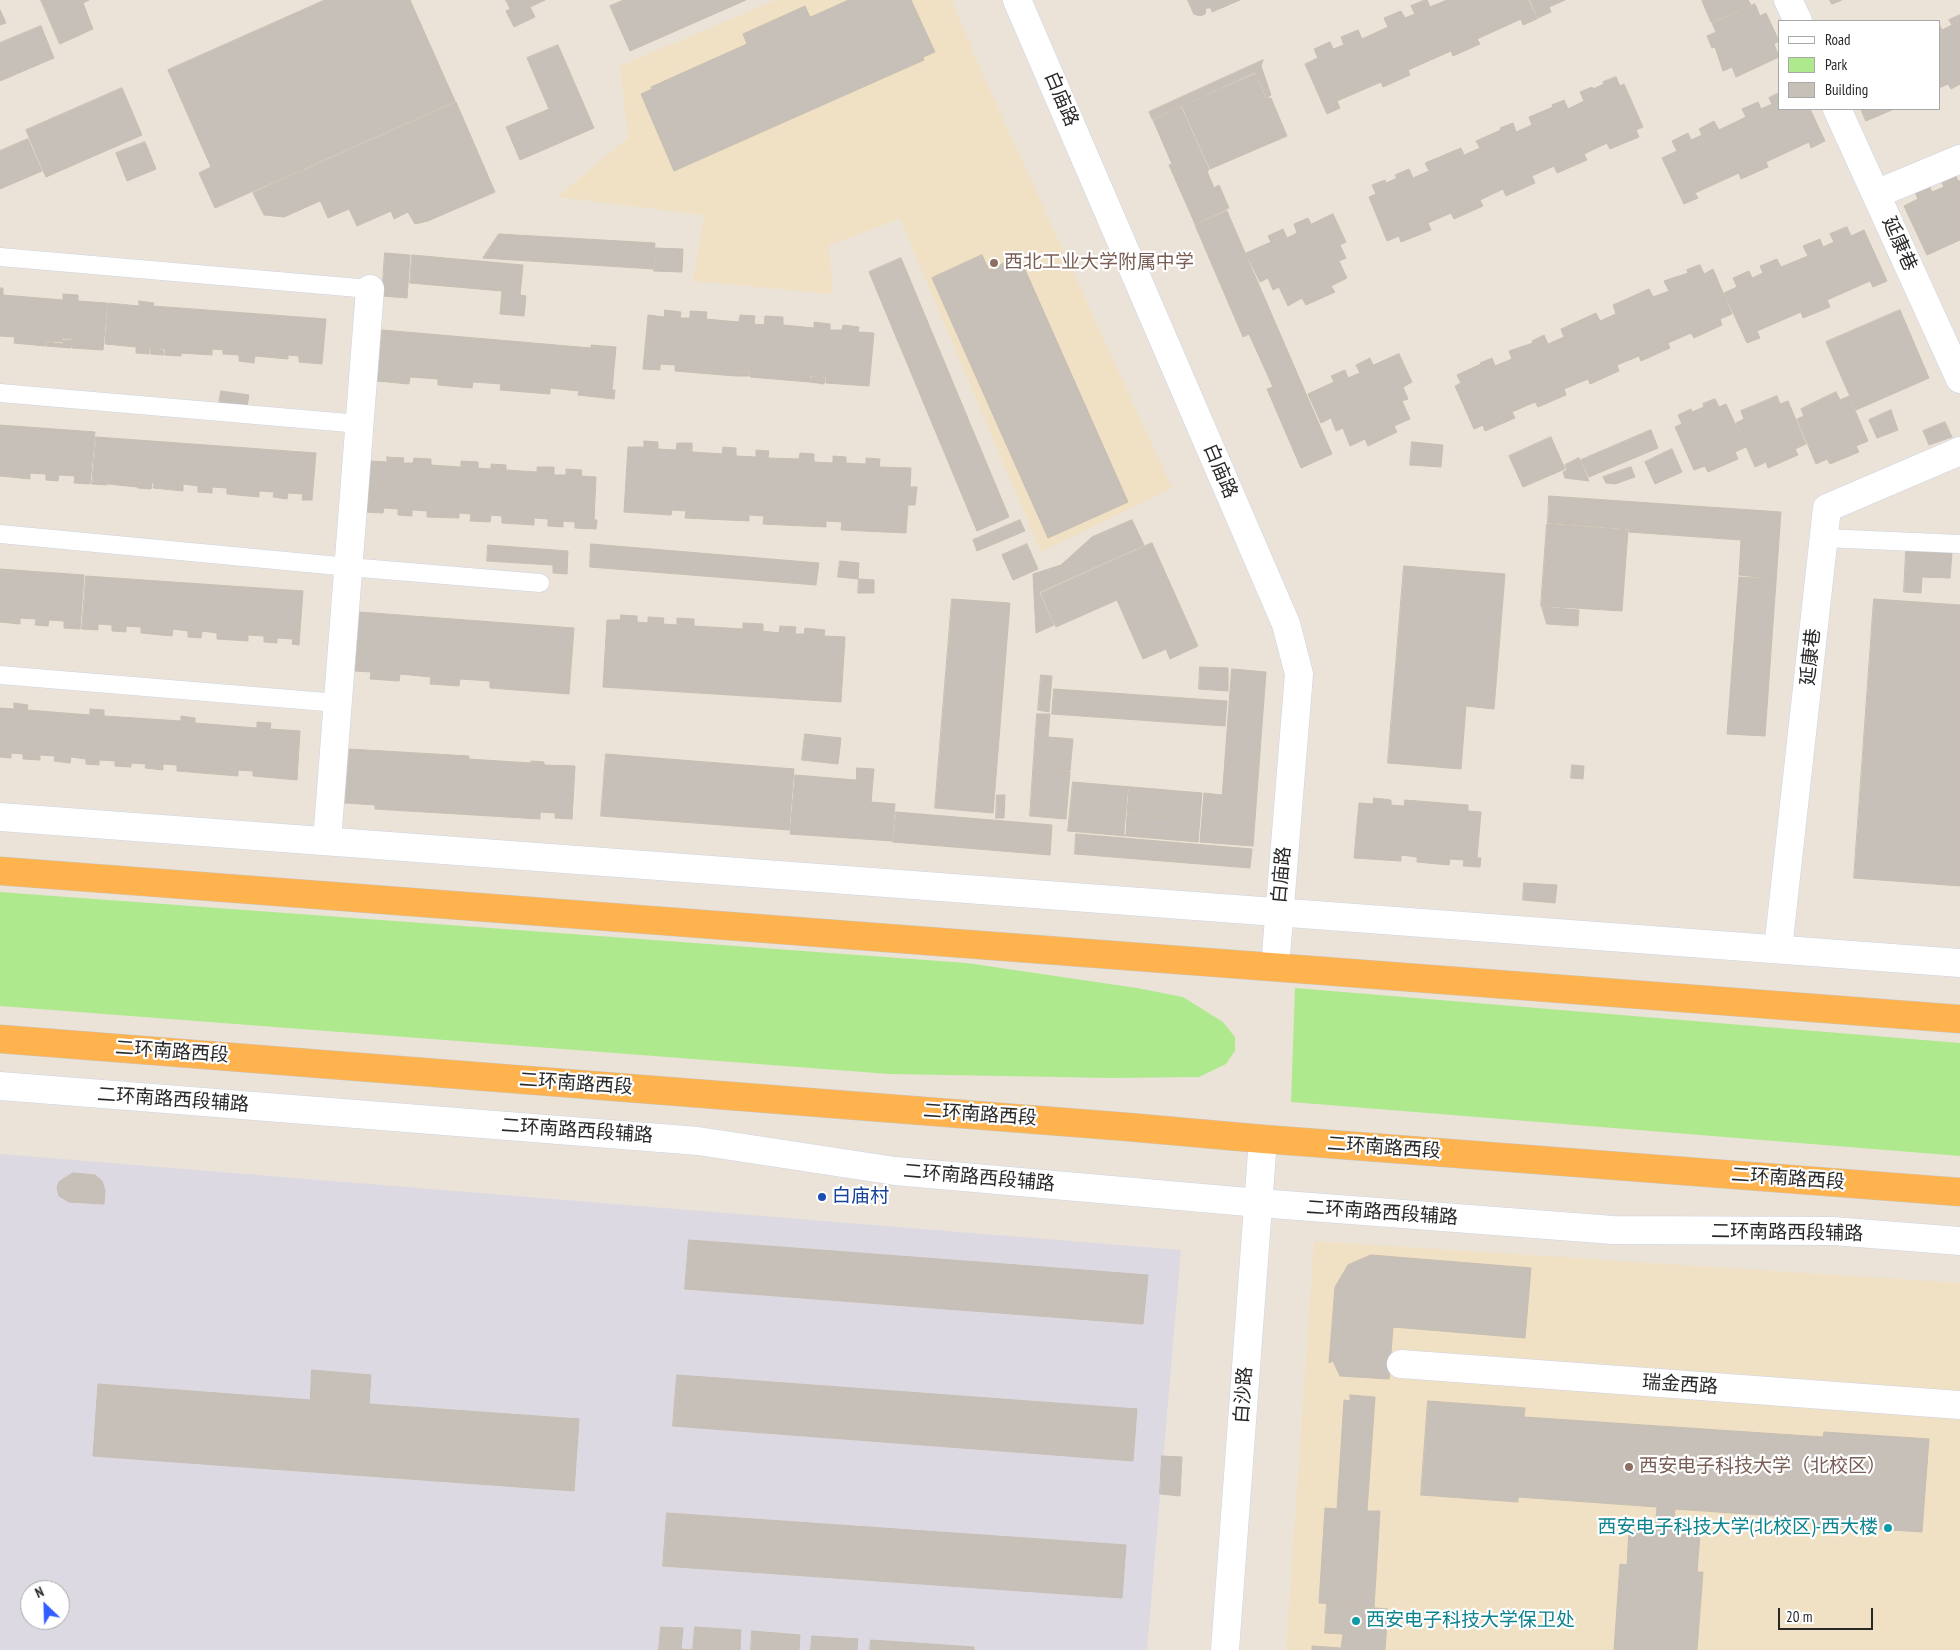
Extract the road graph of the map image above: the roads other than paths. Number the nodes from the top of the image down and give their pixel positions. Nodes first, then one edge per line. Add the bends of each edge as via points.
1 (1017, 0) edge
2 (1788, 0) edge
3 (1798, 20) edge
4 (1837, 110) edge
5 (1960, 159) edge
6 (1876, 194) junction
7 (0, 257) edge
8 (370, 289) joint
9 (1960, 379) edge
10 (0, 393) edge
11 (360, 424) junction
12 (1960, 451) edge
13 (0, 534) edge
14 (1824, 538) junction
15 (1960, 544) edge
16 (349, 567) junction
17 (540, 583) dead end
18 (0, 675) edge
19 (338, 703) junction
20 (0, 817) edge
21 (327, 842) junction
22 (0, 871) edge
23 (1279, 913) junction
24 (1778, 949) junction
25 (1960, 963) edge
26 (1275, 967) junction
27 (1960, 1019) edge
28 (0, 1039) edge
29 (0, 1086) edge
30 (1263, 1139) junction
31 (1960, 1192) edge
32 (1259, 1204) junction
33 (1960, 1241) edge
34 (1401, 1364) dead end
35 (1960, 1405) edge
36 (1225, 1650) edge

1 - 23 street, 白庙路 via 1286,624 1300,674
2 - 3 street
4 - 6 street, 延康巷
5 - 6 street
6 - 9 street, 延康巷
7 - 8 lane
8 - 11 street
10 - 11 lane
11 - 16 street
12 - 14 street, 延康巷 via 1828,508
13 - 16 lane
14 - 15 lane
14 - 24 street, 延康巷
16 - 17 lane
16 - 19 street
18 - 19 lane
19 - 21 street
20 - 21 street
21 - 23 street
22 - 26 highway
23 - 24 street
23 - 26 street, 白庙路
24 - 25 street
26 - 27 highway
28 - 30 highway, 二环南路西段
29 - 32 street, 二环南路西段辅路 via 698,1141 895,1171
30 - 31 highway, 二环南路西段
30 - 32 street, 白沙路
32 - 33 street, 二环南路西段辅路 via 1613,1230 1833,1231
32 - 36 street, 白沙路
34 - 35 street, 瑞金西路

